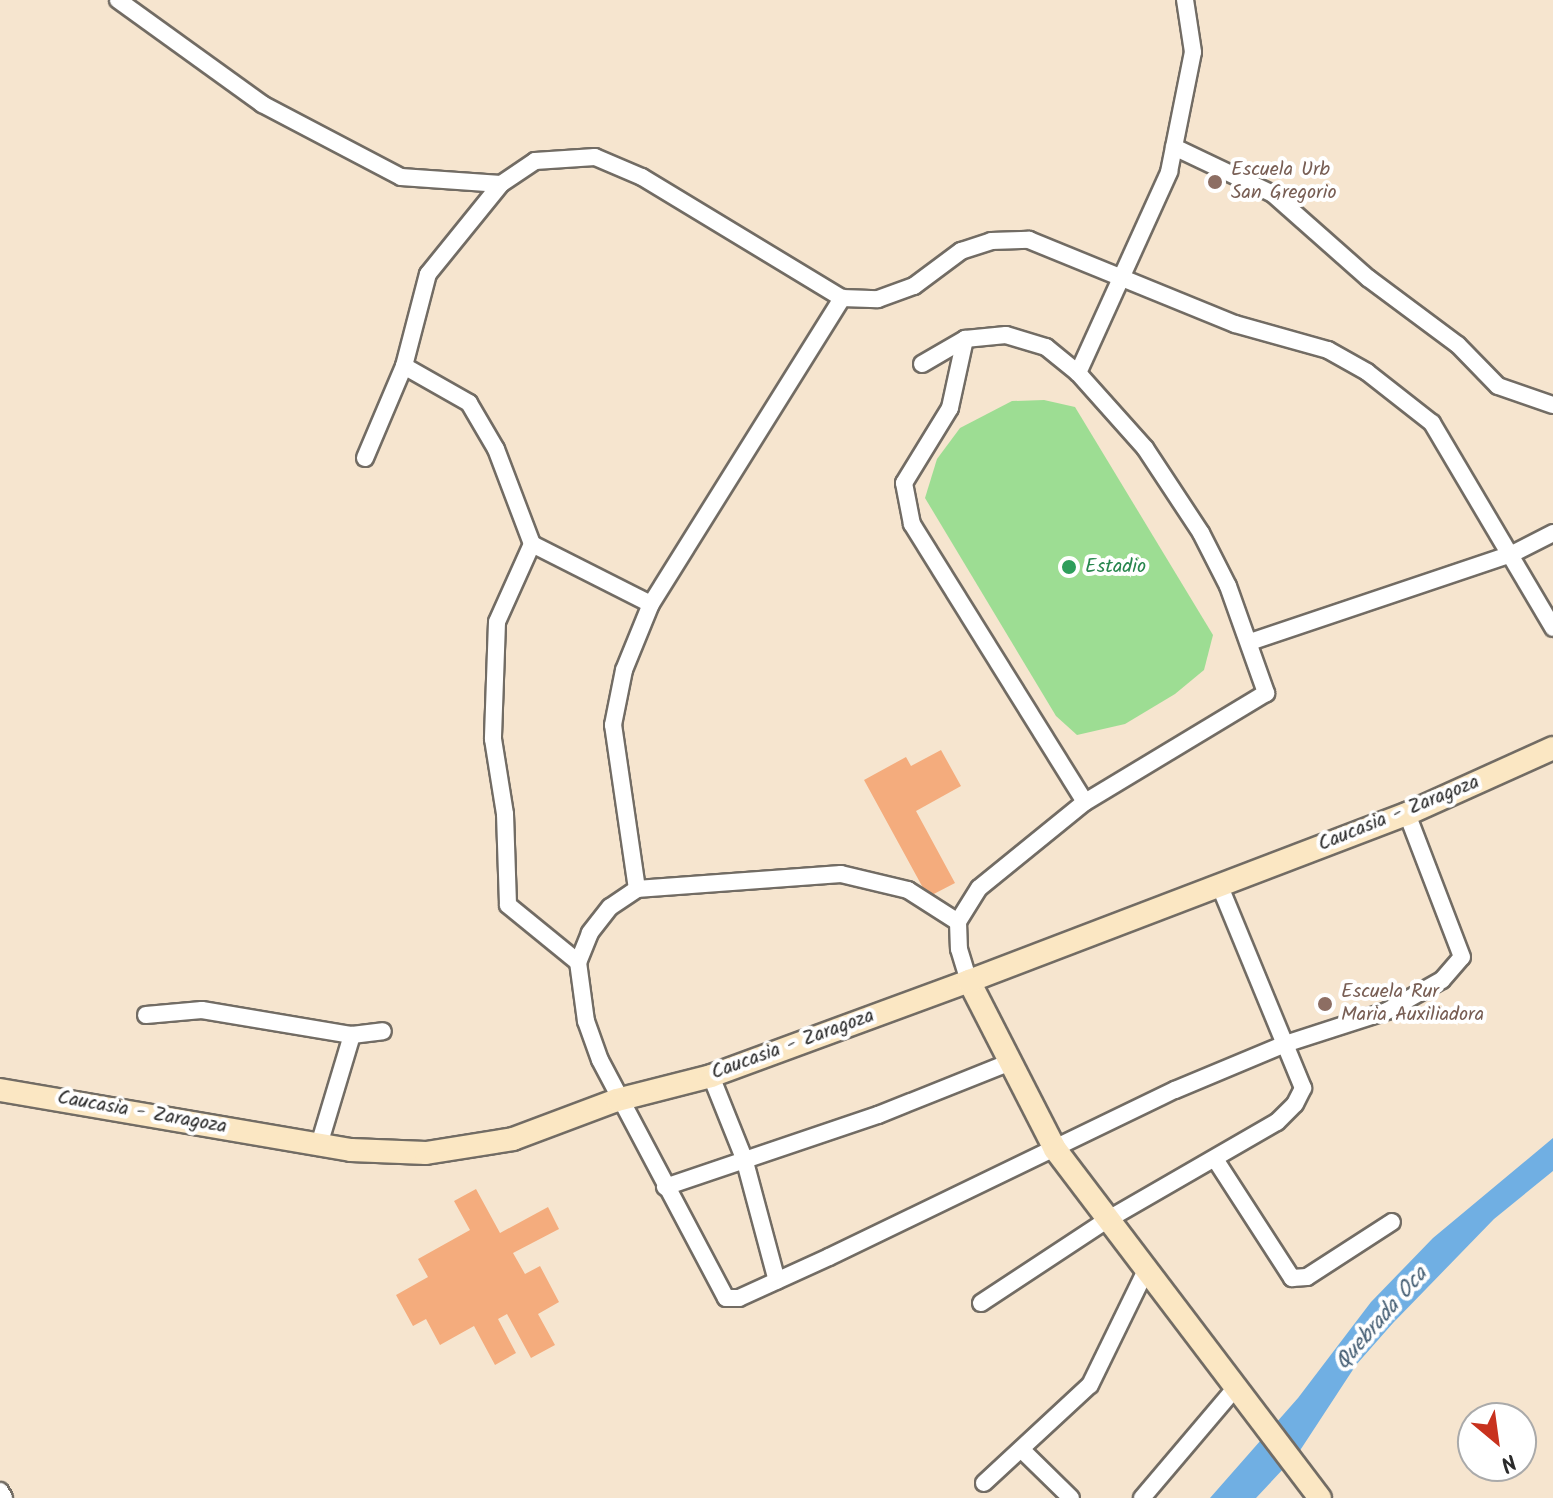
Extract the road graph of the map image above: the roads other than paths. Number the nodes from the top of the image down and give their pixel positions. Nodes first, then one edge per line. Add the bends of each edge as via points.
1 (118, 0) edge
2 (1185, 0) edge
3 (1174, 147) junction
4 (501, 184) junction
5 (1120, 276) junction
6 (842, 298) junction
7 (965, 339) junction
8 (922, 364) dead end
9 (404, 366) junction
10 (1078, 373) junction
11 (1553, 405) edge
12 (365, 458) dead end
13 (1553, 533) edge
14 (532, 544) junction
15 (1512, 554) junction
16 (651, 604) junction
17 (1553, 628) edge
18 (1250, 642) junction
19 (1553, 748) edge
20 (1085, 802) junction
21 (1407, 814) junction
22 (1219, 884) junction
23 (637, 889) junction
24 (958, 922) junction
25 (578, 962) junction
26 (969, 981) junction
27 (146, 1015) dead end
28 (383, 1031) dead end
29 (352, 1035) junction
30 (1285, 1044) junction
31 (1008, 1063) junction
32 (711, 1076) junction
33 (0, 1090) edge
34 (617, 1100) junction
35 (319, 1145) junction
36 (1055, 1149) junction
37 (744, 1158) junction
38 (1215, 1159) junction
39 (665, 1187) junction
40 (1107, 1220) junction
41 (1392, 1222) dead end
42 (1146, 1270) junction
43 (777, 1281) junction
44 (981, 1303) dead end
45 (1236, 1387) junction
46 (1023, 1451) junction
47 (984, 1483) dead end
48 (0, 1491) edge
49 (4, 1498) edge
50 (1071, 1498) edge
51 (1142, 1498) edge
52 (1320, 1498) edge

1 - 4 street via 262,104 401,177
2 - 3 street via 1193,52
3 - 5 street via 1169,172
3 - 11 street via 1273,194 1368,278 1458,345 1498,386
4 - 6 street via 535,161 595,157 642,177
4 - 9 street via 428,274
5 - 6 street via 1029,240 991,241 961,251 914,286 878,299
5 - 10 street
5 - 15 street via 1235,324 1328,350 1379,381 1432,423
6 - 16 street
7 - 8 street
7 - 10 street via 1006,335 1033,343
7 - 20 street via 950,408 904,483 912,524
9 - 12 street
9 - 14 street via 469,403 496,449
10 - 18 street via 1145,448 1201,533
13 - 15 street
14 - 16 street
14 - 25 street via 497,622 493,739 505,814 508,905
15 - 17 street
15 - 18 street
16 - 23 street via 624,670 613,725
18 - 20 street via 1266,693
19 - 21 main road, Caucasia - Zaragoza
20 - 24 street via 979,888
21 - 22 main road, Caucasia - Zaragoza
21 - 30 street via 1462,957 1442,980 1387,1011
22 - 26 main road, Caucasia - Zaragoza
22 - 30 street
23 - 24 street via 841,874 908,890
23 - 25 street via 610,907 590,933
24 - 26 street
25 - 34 street via 586,1021
26 - 31 main road
26 - 32 main road, Caucasia - Zaragoza
27 - 29 street via 202,1010
28 - 29 street
29 - 35 street
30 - 36 street
30 - 38 street via 1303,1088 1295,1104 1277,1122
31 - 36 main road
31 - 37 street via 878,1115
32 - 34 main road, Caucasia - Zaragoza
32 - 37 street
33 - 35 main road, Caucasia - Zaragoza
34 - 35 main road, Caucasia - Zaragoza via 513,1139 465,1149 391,1153
34 - 39 street
36 - 40 main road
36 - 43 street
37 - 39 street
37 - 43 street
38 - 40 street
38 - 41 street via 1292,1278 1307,1277
39 - 43 street via 726,1298 739,1298
40 - 42 main road
40 - 44 street
42 - 45 main road
42 - 46 street via 1090,1385
45 - 51 street
45 - 52 main road
46 - 47 street
46 - 50 street
48 - 49 street

